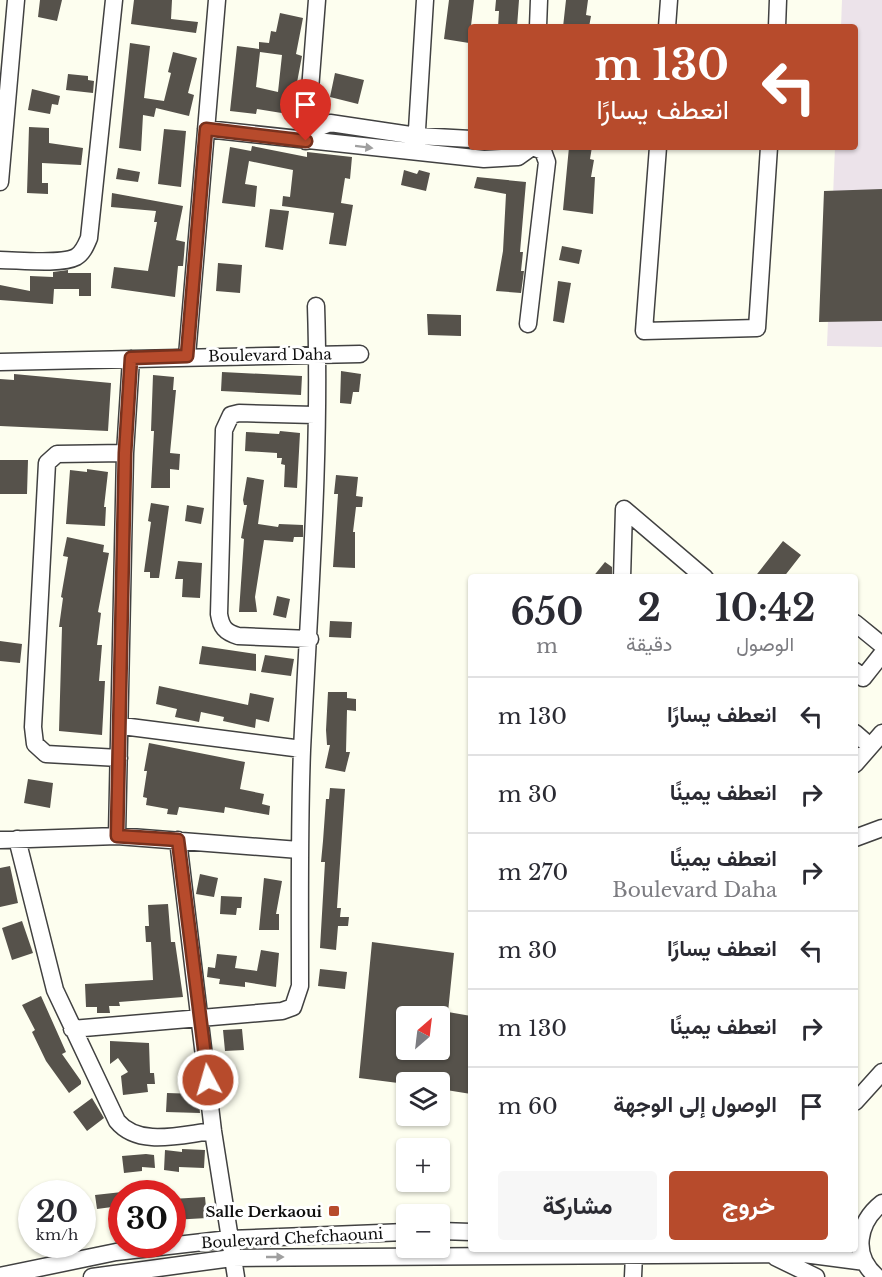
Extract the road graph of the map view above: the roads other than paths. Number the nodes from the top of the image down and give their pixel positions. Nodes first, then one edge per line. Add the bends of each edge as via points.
1 (16, 0) edge
2 (114, 0) edge
3 (217, 0) edge
4 (317, 0) edge
5 (425, 0) edge
6 (539, 0) edge
7 (669, 0) edge
8 (778, 0) edge
9 (538, 24) edge
10 (667, 24) edge
11 (777, 24) edge
12 (206, 129) junction
13 (417, 136) junction
14 (468, 139) edge
15 (306, 141) junction
16 (528, 150) edge
17 (540, 150) edge
18 (658, 150) edge
19 (769, 150) edge
20 (416, 153) junction
21 (0, 182) edge
22 (0, 260) edge
23 (316, 306) dead end
24 (528, 324) dead end
25 (317, 354) junction
26 (360, 354) dead end
27 (187, 356) junction
28 (131, 358) junction
29 (0, 362) edge
30 (315, 415) junction
31 (125, 453) junction
32 (622, 574) edge
33 (700, 574) edge
34 (858, 625) edge
35 (310, 639) junction
36 (882, 645) edge
37 (882, 654) edge
38 (858, 676) edge
39 (882, 678) edge
40 (122, 726) junction
41 (882, 733) edge
42 (858, 736) edge
43 (870, 746) junction
44 (302, 749) junction
45 (119, 758) junction
46 (858, 760) edge
47 (882, 828) edge
48 (117, 836) junction
49 (858, 837) edge
50 (8, 840) edge
51 (178, 840) junction
52 (299, 850) junction
53 (201, 1019) junction
54 (72, 1029) junction
55 (882, 1072) edge
56 (858, 1099) edge
57 (213, 1131) junction
58 (882, 1203) edge
59 (861, 1222) edge
60 (450, 1231) edge
61 (396, 1232) edge
62 (468, 1232) edge
63 (229, 1239) junction
64 (634, 1255) junction
65 (772, 1256) junction
66 (232, 1257) junction
67 (865, 1262) junction
68 (0, 1276) edge
69 (92, 1277) edge
70 (236, 1277) edge
71 (633, 1277) edge
72 (816, 1277) edge
73 (877, 1277) edge

1 - 21 street
2 - 22 street via 85,249 64,260
3 - 12 street
4 - 15 street
5 - 13 street
6 - 9 street
7 - 10 street
8 - 11 street
12 - 15 street
12 - 27 street
13 - 14 street
13 - 15 street via 330,123 315,129
13 - 20 street
15 -> 20 street
16 - 20 street via 518,157 502,159
17 - 24 street via 547,162
18 - 19 street via 644,331 757,328
23 - 25 street
25 - 26 street, Boulevard Daha
25 - 27 street, Boulevard Daha
25 - 30 street
27 - 28 street, Boulevard Daha
28 - 29 street, Boulevard Daha
28 - 31 street
30 - 35 street
30 - 35 street via 239,413 227,421 219,614 221,626 238,636
31 - 40 street
31 - 45 street via 57,454 47,463 33,727 37,748 46,754
32 - 33 street via 624,509
34 - 36 street
35 - 44 street
37 - 38 street
38 - 39 street
40 - 44 street
40 - 45 street
41 - 43 street
42 - 43 street
43 - 46 street
44 - 52 street
45 - 48 street
47 - 49 street
48 - 50 street
48 - 51 street
50 - 54 street
51 - 52 street
51 - 53 street
52 - 53 street via 300,986 296,1002 282,1011
53 - 54 street
53 - 57 street
54 - 57 street via 117,1121 128,1132 148,1137
55 - 56 street
57 - 63 street
58 - 59 street
59 - 67 street via 860,1243
60 - 62 street
61 - 63 street, Boulevard Chefchaouni
63 - 66 street
63 - 68 street, Boulevard Chefchaouni via 116,1252
64 - 65 street, Boulevard Chefchaouni
66 -> 64 street, Boulevard Chefchaouni
64 - 71 street
65 - 67 street, Boulevard Chefchaouni via 804,1254
65 - 72 street
66 - 69 street, Boulevard Chefchaouni
66 - 70 street
67 - 73 street

